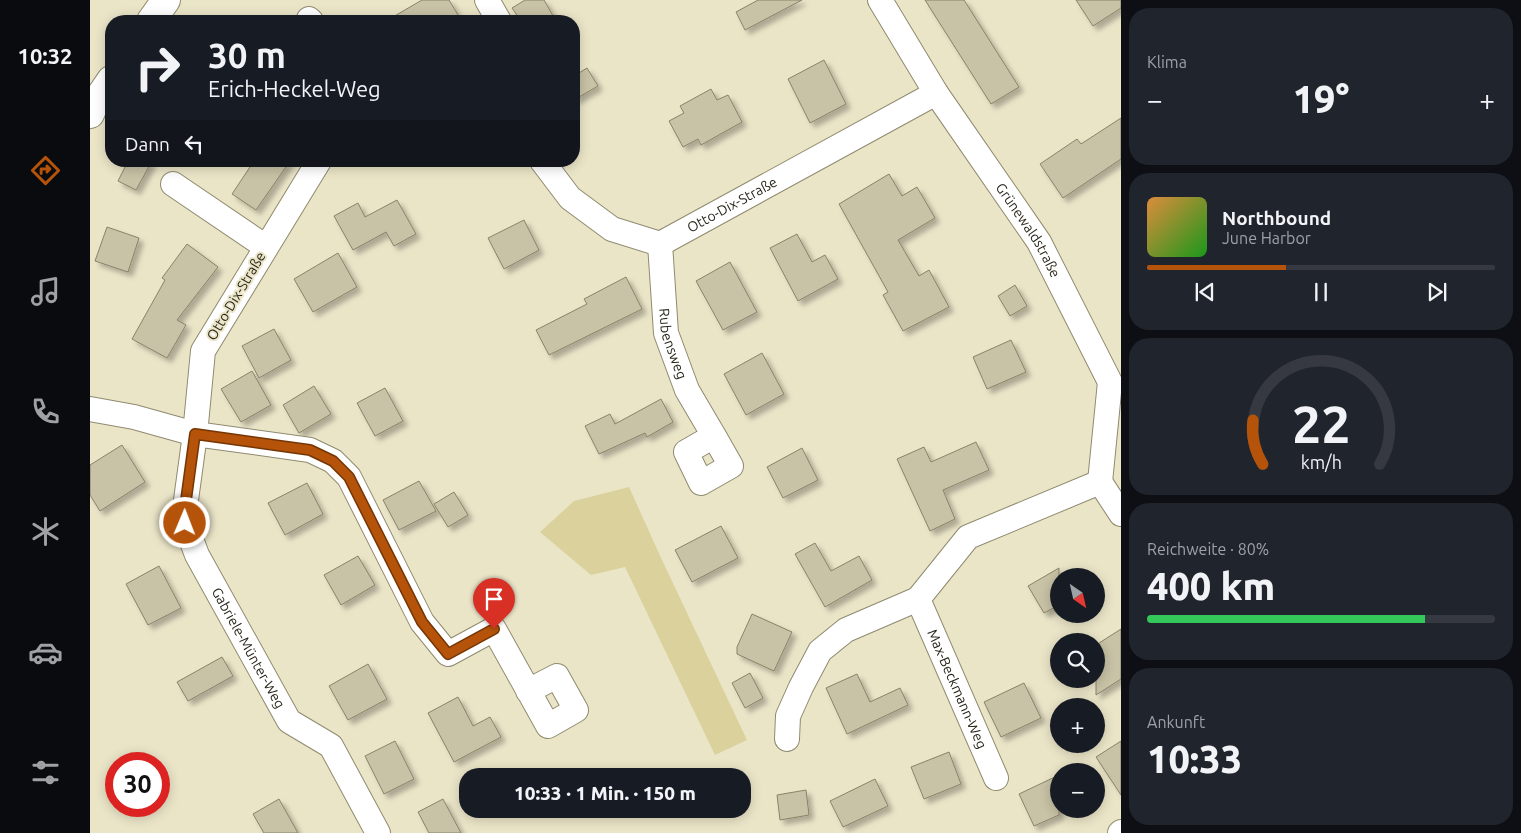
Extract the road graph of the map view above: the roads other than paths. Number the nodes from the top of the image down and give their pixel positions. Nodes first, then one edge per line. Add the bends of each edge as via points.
1 (166, 0) edge
2 (487, 0) edge
3 (880, 0) edge
4 (155, 15) edge
5 (496, 15) edge
6 (105, 89) edge
7 (936, 93) junction
8 (90, 114) edge
9 (315, 167) edge
10 (547, 167) edge
11 (173, 184) dead end
12 (660, 244) junction
13 (266, 247) junction
14 (1116, 379) edge
15 (90, 409) edge
16 (195, 434) junction
17 (714, 436) dead end
18 (1100, 482) junction
19 (1121, 514) edge
20 (918, 599) junction
21 (528, 691) dead end
22 (787, 740) dead end
23 (996, 778) dead end
24 (378, 833) edge

1 - 4 street
2 - 5 street
3 - 7 street, Grünewaldstraße
6 - 8 street
7 - 12 street, Otto-Dix-Straße
7 - 14 street, Grünewaldstraße via 1039,242
9 - 13 street, Otto-Dix-Straße
10 - 12 street via 570,198 612,229
11 - 13 street, Otto-Dix-Straße
12 - 17 street, Rubensweg via 666,333 687,390
13 - 16 street, Otto-Dix-Straße via 202,351
14 - 18 street, Grünewaldstraße
15 - 16 street
16 - 21 street via 310,450 333,461 349,477 422,622 448,654 494,629
16 - 24 street, Gabriele-Münter-Weg via 185,523 197,555 289,721 331,746
18 - 19 street
18 - 20 street via 968,537
20 - 22 street via 846,630 820,651 788,716
20 - 23 street, Max-Beckmann-Weg

